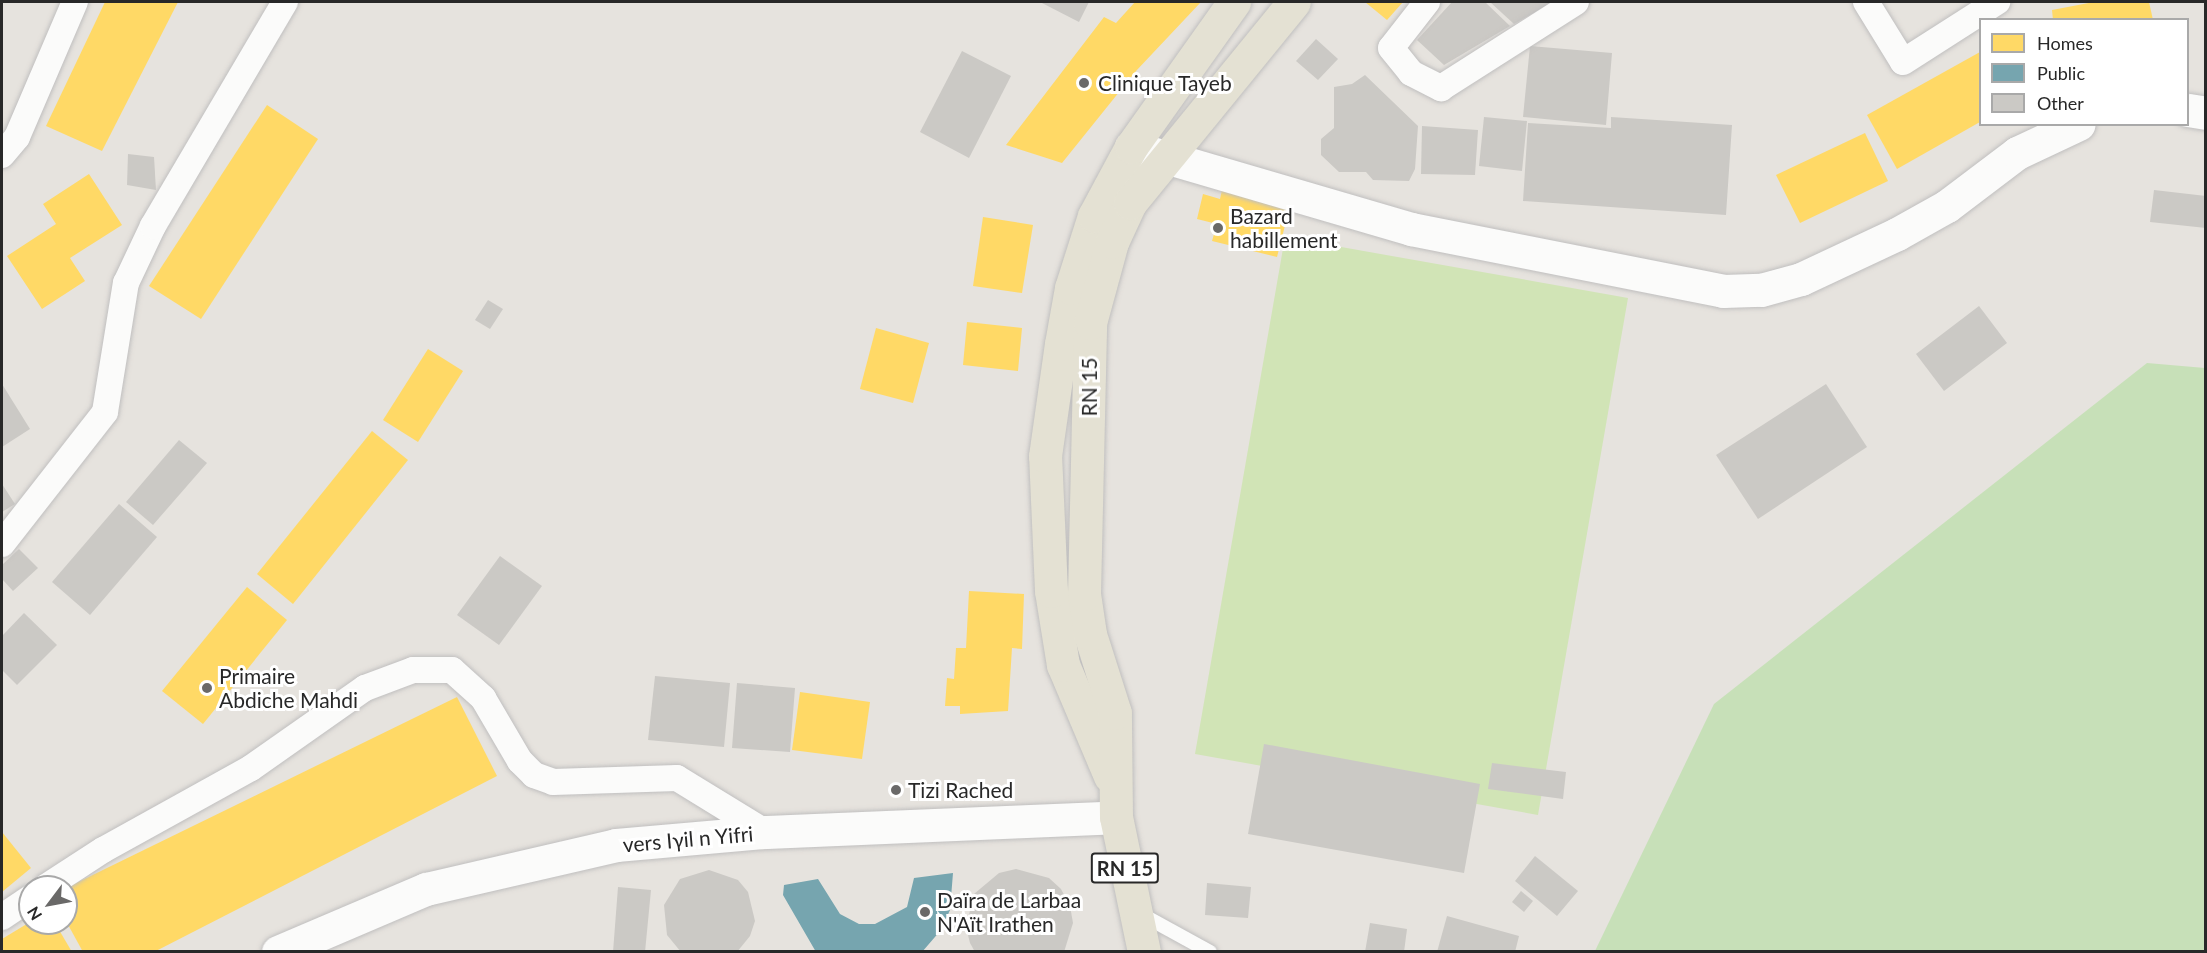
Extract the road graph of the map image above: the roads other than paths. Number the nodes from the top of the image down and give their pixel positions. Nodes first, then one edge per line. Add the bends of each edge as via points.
1 (75, 2) edge
2 (285, 2) edge
3 (1234, 2) edge
4 (1294, 2) edge
5 (1427, 2) edge
6 (1576, 2) edge
7 (1866, 2) edge
8 (1997, 2) edge
9 (2189, 110) edge
10 (2205, 113) edge
11 (2075, 126) edge
12 (1131, 147) junction
13 (2, 155) edge
14 (1166, 157) junction
15 (2, 544) edge
16 (1114, 783) junction
17 (1116, 818) junction
18 (765, 832) junction
19 (64, 875) edge
20 (18, 906) edge
21 (1135, 911) junction
22 (2, 917) edge
23 (278, 951) edge
24 (1144, 951) edge
25 (1210, 951) edge

1 - 13 street via 17,137
2 - 15 street via 153,226 126,283 105,412
3 - 12 main road, RN 15
4 - 14 main road, RN 15
5 - 6 street via 1390,48 1410,73 1441,88
7 - 8 street via 1903,62
9 - 10 main road
11 - 14 main road via 2017,153 1917,224 1801,279 1761,290 1724,291 1669,282 1411,229
12 - 14 main road
12 - 16 main road, RN 15 via 1094,216 1071,288 1045,456 1051,591 1063,665
14 - 16 main road, RN 15 via 1130,203 1112,242 1090,323 1082,559 1090,634 1115,713
16 - 17 main road, RN 15
17 - 18 main road, vers Iγil n Yifri
17 - 21 main road, RN 15
18 - 19 street via 677,778 553,782 534,775 520,761 483,698 452,670 413,670 365,688 251,768
18 - 23 main road, vers Iγil n Yifri via 616,845 426,889
20 - 22 street
21 - 24 main road, RN 15
21 - 25 lane

